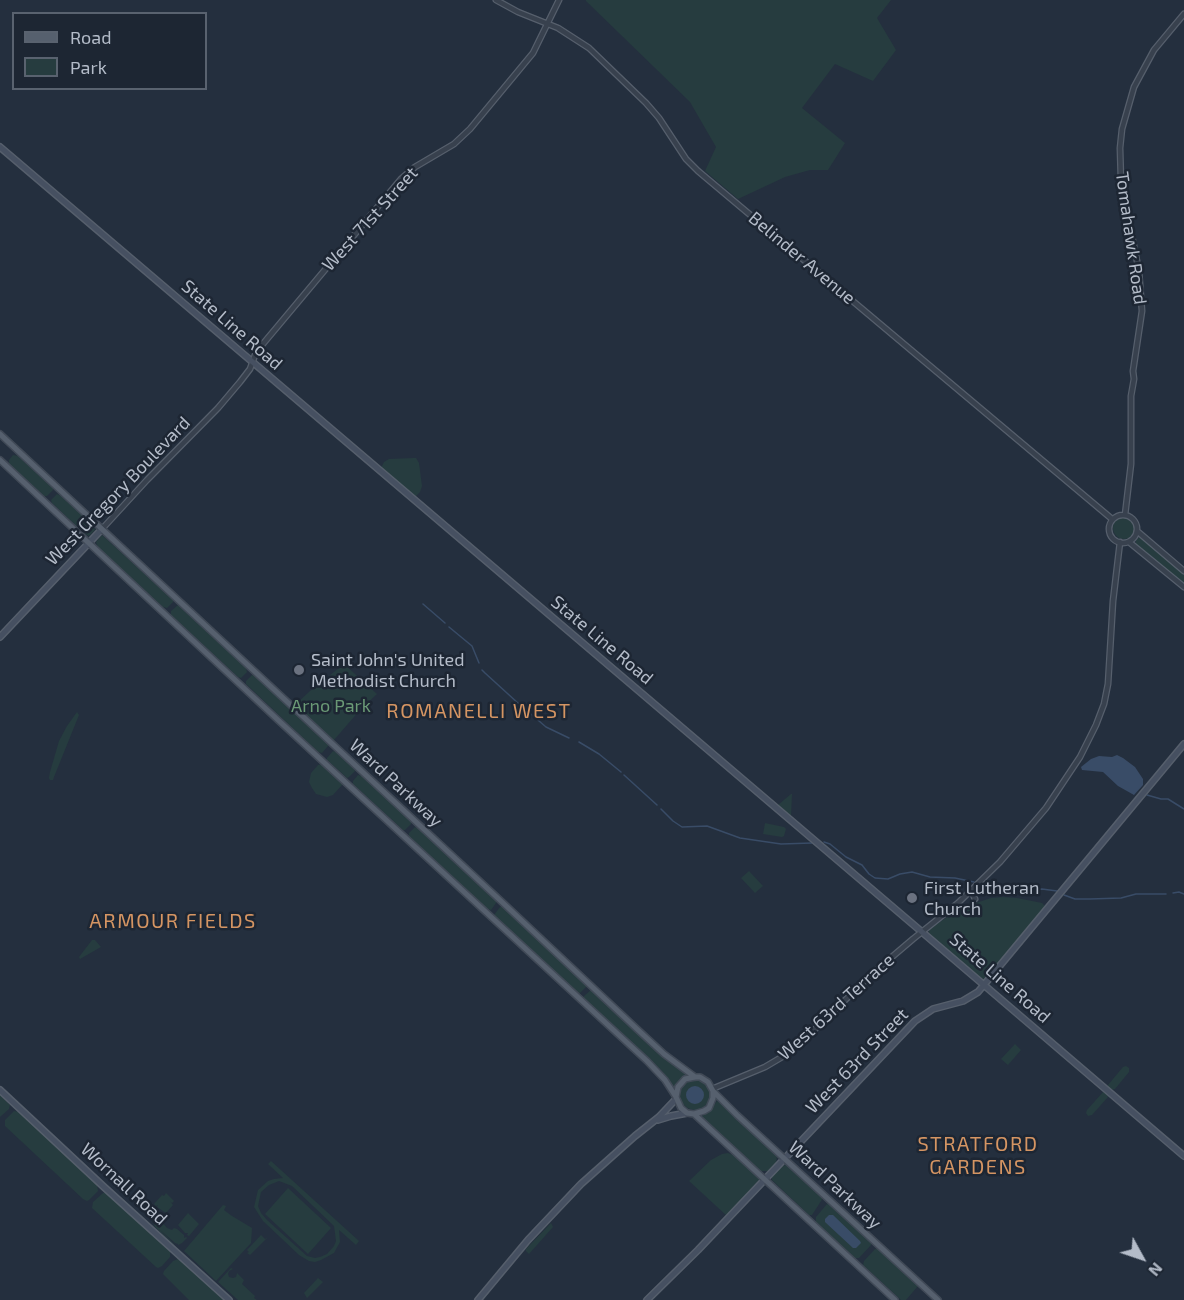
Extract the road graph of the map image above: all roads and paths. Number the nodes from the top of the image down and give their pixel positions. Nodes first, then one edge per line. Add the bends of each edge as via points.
1 (496, 0) edge
2 (560, 0) edge
3 (1184, 14) edge
4 (549, 24) junction
5 (0, 147) edge
6 (252, 362) junction
7 (0, 434) edge
8 (0, 460) edge
9 (1125, 514) junction
10 (1112, 519) junction
11 (102, 529) junction
12 (1137, 531) junction
13 (1120, 542) junction
14 (1129, 542) junction
15 (89, 543) junction
16 (1184, 571) edge
17 (1184, 587) edge
18 (0, 637) edge
19 (1184, 744) edge
20 (971, 890) junction
21 (975, 899) dead end
22 (922, 932) junction
23 (984, 985) junction
24 (695, 1077) junction
25 (0, 1090) edge
26 (713, 1090) junction
27 (676, 1098) junction
28 (690, 1113) junction
29 (648, 1126) junction
30 (1184, 1156) edge
31 (784, 1158) junction
32 (765, 1179) junction
33 (229, 1300) edge
34 (478, 1300) edge
35 (647, 1300) edge
36 (895, 1300) edge
37 (938, 1300) edge

1 - 4 street, Belinder Avenue
2 - 4 street, West 71st Street
3 - 9 street, Tomahawk Road via 1154,50 1134,87 1122,129 1121,181 1139,271 1142,311 1133,371 1131,464
4 - 6 street, West 71st Street via 528,60 470,129 401,179
4 - 10 street, Belinder Avenue via 589,48 638,95 698,171
5 - 6 main road, State Line Road
6 - 11 street, West Gregory Boulevard via 245,377 218,408
6 - 22 main road, State Line Road
7 - 11 main road, Ward Parkway
8 - 15 main road, Ward Parkway
9 - 10 street
9 - 12 street via 1136,522
10 - 13 street via 1110,534
11 - 15 main road, West Gregory Boulevard
11 - 24 main road, Ward Parkway via 664,1054
12 - 14 street
12 - 16 street
13 - 14 street
13 - 20 street via 1108,684 1096,725 1046,808
14 - 17 street
15 - 18 main road, West Gregory Boulevard
15 - 27 main road, Ward Parkway via 647,1061
19 - 23 main road, West 63rd Street
20 - 21 street
20 - 22 street
22 - 23 main road, State Line Road
22 - 26 street, West 63rd Terrace via 787,1054
23 - 30 main road, State Line Road
23 - 31 main road, West 63rd Street via 974,995 933,1009 915,1021
24 - 26 main road via 704,1079
24 - 27 main road via 681,1082
25 - 33 main road, Wornall Road
26 - 28 main road via 709,1108
26 - 31 main road, Ward Parkway
27 - 28 main road via 681,1108
27 - 29 main road
28 - 29 main road
28 - 32 main road
29 - 34 main road via 581,1184
31 - 32 main road, West 63rd Street
31 - 37 main road, Ward Parkway
32 - 35 main road, West 63rd Street
32 - 36 main road

